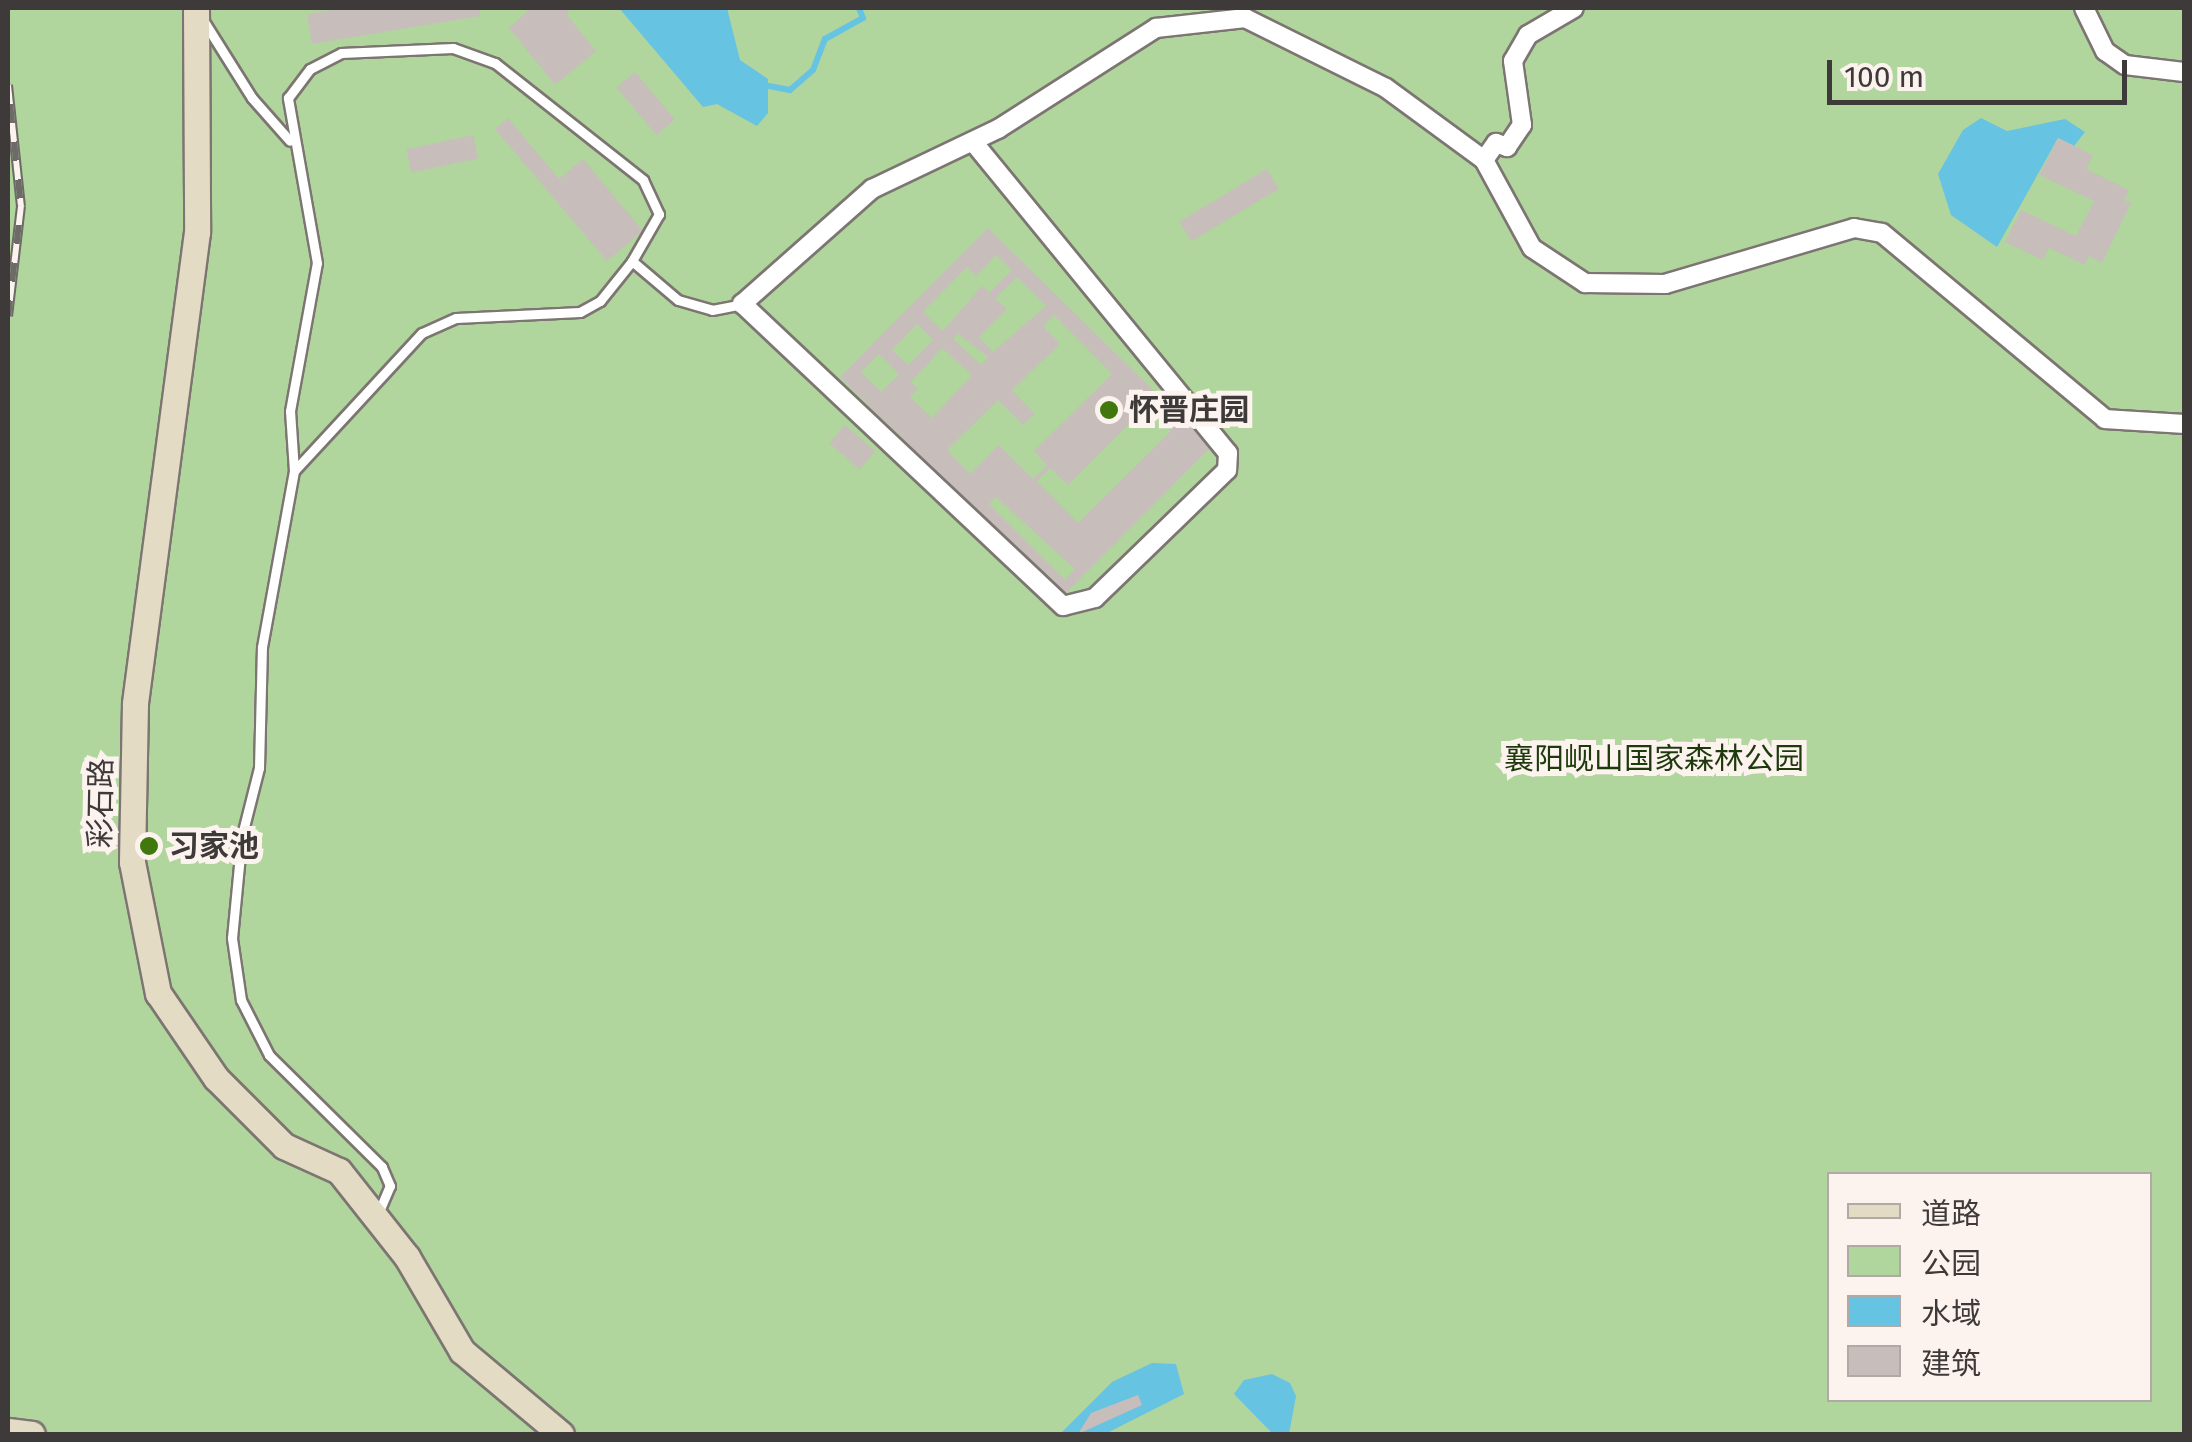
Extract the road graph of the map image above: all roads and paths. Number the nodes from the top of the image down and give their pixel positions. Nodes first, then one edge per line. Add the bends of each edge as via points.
1 (1574, 8) edge
2 (2084, 8) edge
3 (196, 9) edge
4 (1252, 13) edge
5 (2184, 72) edge
6 (292, 143) junction
7 (974, 143) junction
8 (1484, 160) junction
9 (632, 261) junction
10 (742, 304) junction
11 (2184, 424) edge
12 (294, 471) junction
13 (376, 1218) junction
14 (8, 1431) edge
15 (32, 1434) edge
16 (561, 1434) edge

1 - 8 street via 1528,35 1514,61 1522,124 1507,146 1496,143
2 - 5 street via 2105,50 2125,65
3 - 6 lane via 252,98
3 - 13 street, 彩石路 via 197,232 135,704 132,862 158,992 216,1078 284,1146 339,1171
4 - 7 street via 1156,28
4 - 8 street via 1386,88
6 - 9 lane via 288,98 310,70 341,53 467,53 534,91 643,180 660,214
6 - 12 lane via 317,263 290,411
7 - 10 street via 872,189
7 - 10 street via 1228,453 1227,470 1095,598 1063,606
8 - 11 street via 1532,248 1585,284 1665,284 1854,228 1882,234 2104,419
9 - 10 lane via 678,300 712,310
9 - 12 lane via 600,301 580,312 456,318 422,333
12 - 13 lane via 262,646 259,768 242,834 232,938 241,1000 269,1056 382,1167 390,1186
13 - 16 street, 彩石路 via 462,1351
14 - 15 street

